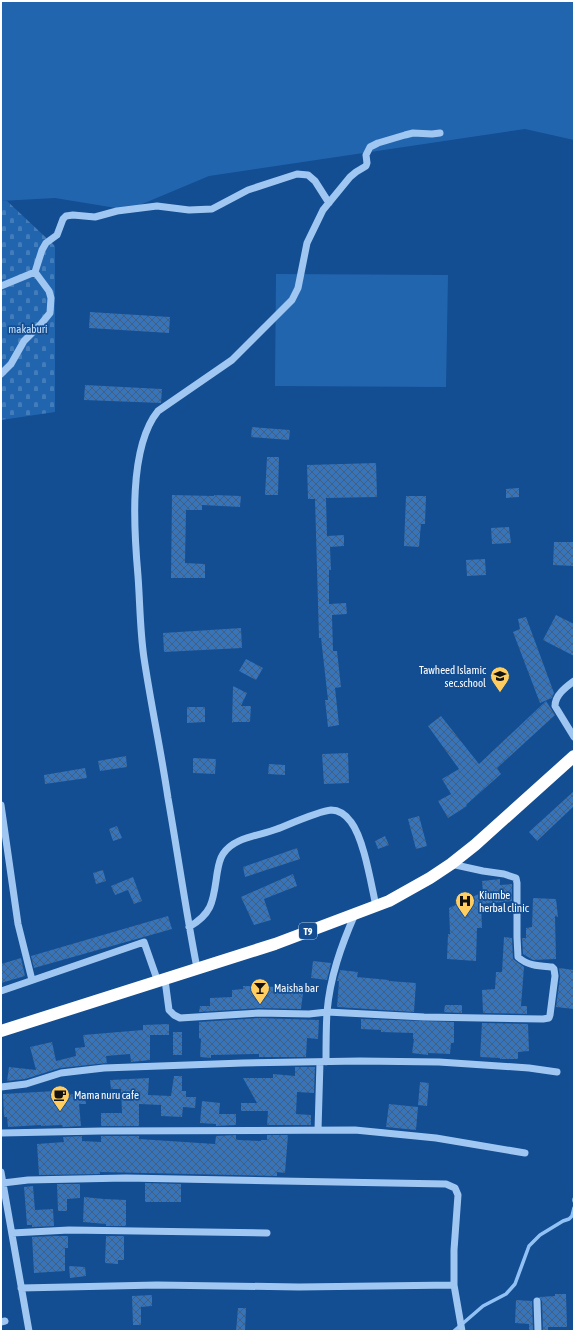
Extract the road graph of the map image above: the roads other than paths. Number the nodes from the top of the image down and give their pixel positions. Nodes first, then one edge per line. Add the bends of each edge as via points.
1 (440, 133) dead end
2 (329, 203) junction
3 (35, 272) junction
4 (1, 286) edge
5 (1, 374) edge
6 (574, 681) edge
7 (574, 737) edge
8 (574, 756) edge
9 (1, 805) edge
10 (451, 864) junction
11 (376, 906) junction
12 (355, 914) junction
13 (189, 927) junction
14 (197, 968) junction
15 (32, 980) junction
16 (161, 981) junction
17 (1, 991) edge
18 (327, 1012) junction
19 (1, 1031) edge
20 (323, 1062) junction
21 (558, 1072) dead end
22 (1, 1087) edge
23 (318, 1130) junction
24 (1, 1133) edge
25 (525, 1153) dead end
26 (1, 1172) edge
27 (3, 1183) junction
28 (12, 1233) junction
29 (267, 1233) dead end
30 (454, 1285) junction
31 (21, 1288) junction
32 (537, 1301) dead end
33 (29, 1331) edge
34 (462, 1331) edge
35 (538, 1331) edge

1 - 2 street via 414,133 370,147 366,155 366,166 356,172
2 - 3 street via 315,181 308,175 297,174 248,190 212,209 189,210 157,206 95,216 66,216 57,235 46,243 42,250
2 - 13 street via 307,243 298,288 292,300 232,360 158,411 148,425 141,449 135,516 144,656
3 - 4 street
3 - 5 street via 49,290 50,313 24,341 12,364
6 - 7 street via 559,694 555,706
8 - 10 highway, T9
9 - 15 street via 18,924
10 - 11 highway, T9 via 410,890
10 - 18 street via 516,878 518,957 525,963 554,969 549,1018 424,1017
11 - 12 highway, T9
11 - 13 street via 360,839 351,822 341,811 330,810 246,838 230,846 219,863 207,913 200,921
12 - 14 highway, T9 via 275,944
12 - 18 street via 338,956
13 - 14 street
14 - 16 highway, T9
15 - 16 street via 144,942
15 - 17 street
16 - 18 street via 169,1010 180,1018
16 - 19 highway, T9
18 - 20 street
20 - 21 street via 439,1062
20 - 22 street via 104,1068
20 - 23 street
23 - 24 street
23 - 25 street via 355,1130 436,1138
26 - 27 street
27 - 28 street
27 - 30 street via 126,1178 446,1184 455,1188 458,1195
28 - 29 street via 69,1230
28 - 31 street
30 - 31 street via 157,1285
30 - 34 street
31 - 33 street
32 - 35 street

